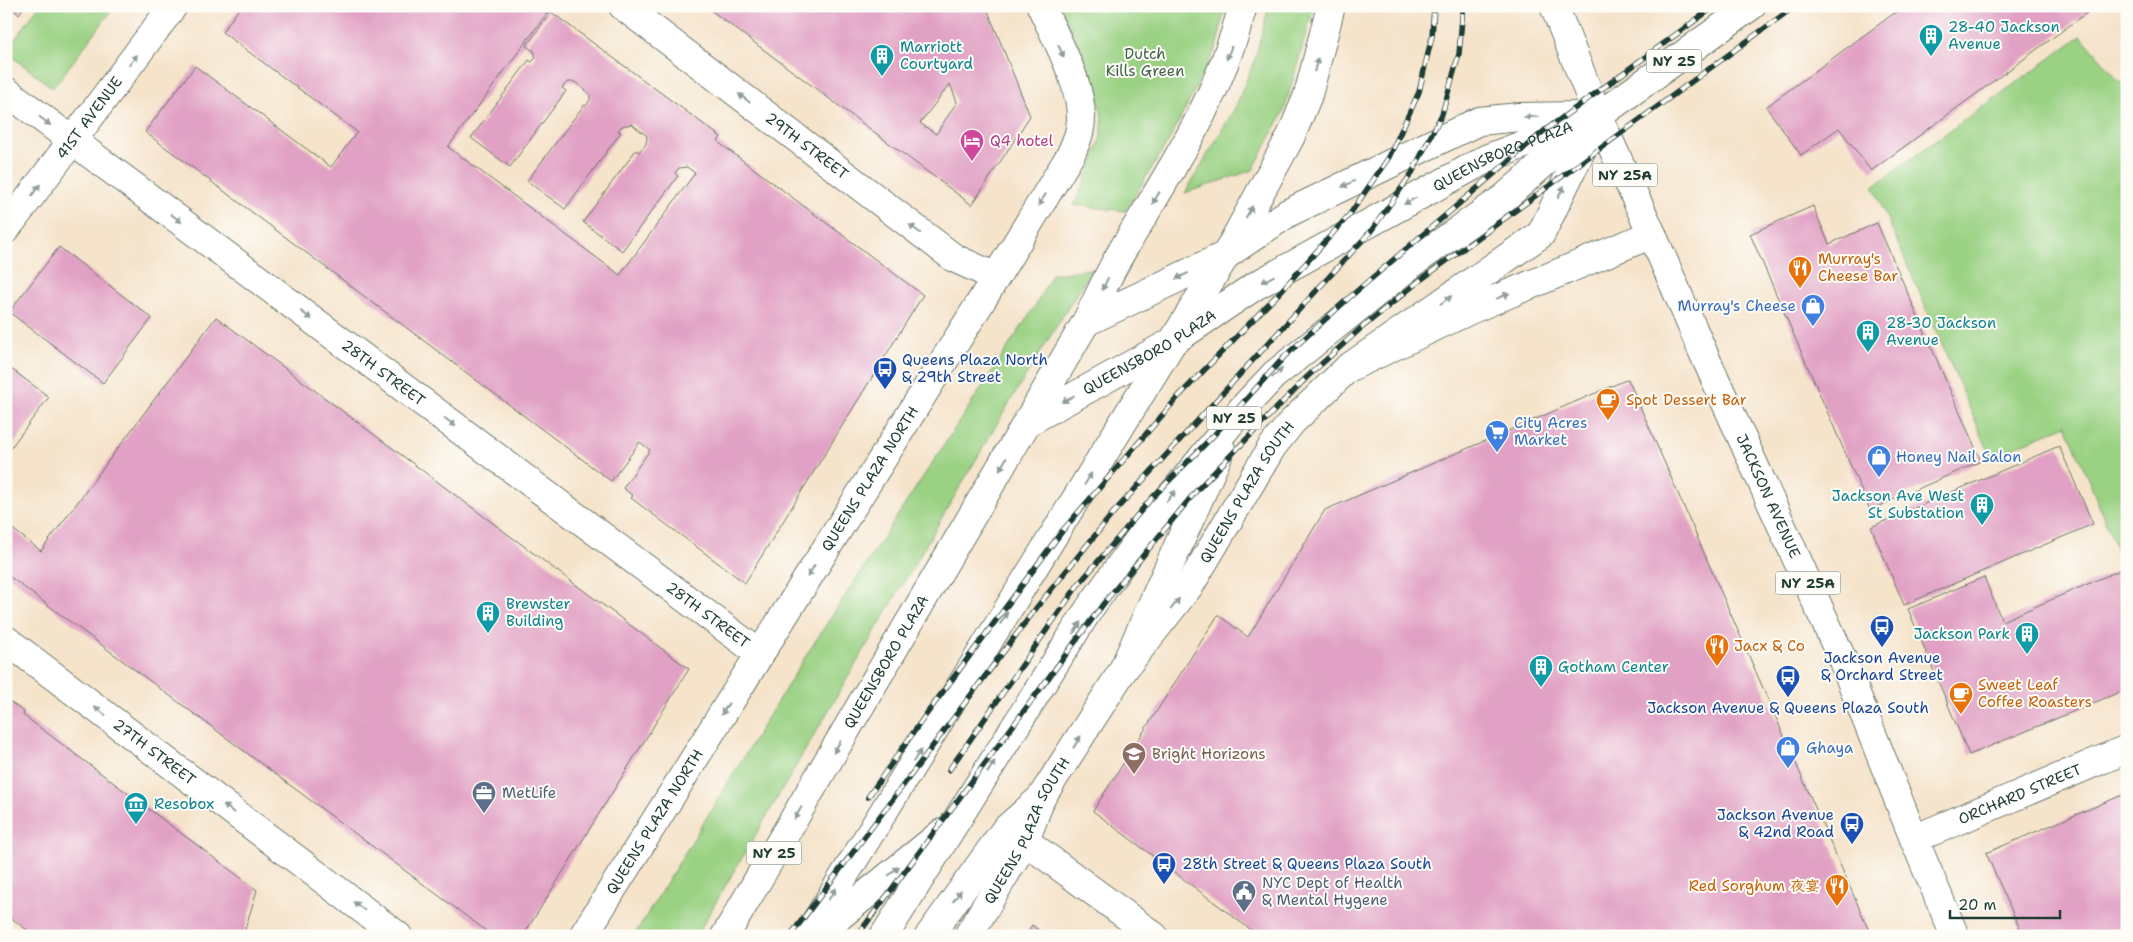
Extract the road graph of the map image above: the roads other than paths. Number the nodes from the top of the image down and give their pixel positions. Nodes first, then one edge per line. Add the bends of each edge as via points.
1 (172, 6) edge
2 (623, 6) edge
3 (1041, 6) edge
4 (1243, 6) edge
5 (1331, 6) edge
6 (1554, 6) edge
7 (1751, 6) edge
8 (6, 91) edge
9 (1598, 116) junction
10 (72, 141) junction
11 (6, 229) edge
12 (1652, 234) junction
13 (1226, 255) junction
14 (996, 277) junction
15 (1086, 322) junction
16 (1172, 342) junction
17 (1348, 368) junction
18 (1235, 417) junction
19 (1028, 422) junction
20 (6, 640) edge
21 (760, 654) junction
22 (1123, 670) junction
23 (2127, 749) edge
24 (1042, 798) junction
25 (952, 825) junction
26 (1914, 839) junction
27 (1025, 841) junction
28 (398, 936) edge
29 (583, 936) edge
30 (725, 936) edge
31 (807, 936) edge
32 (815, 936) edge
33 (884, 936) edge
34 (928, 936) edge
35 (968, 936) edge
36 (1154, 936) edge
37 (1955, 936) edge

10 -> 1 main road, 41ST AVENUE
14 -> 2 main road, 29TH STREET via 954,258
3 -> 14 main road, QUEENS PLAZA NORTH via 1073,80 1081,108 1080,129 1071,154
4 -> 15 main road via 1224,69 1196,130 1122,251
13 -> 5 main road via 1291,136 1308,95
6 - 9 main road, NY 25A
7 - 9 main road, NY 25
8 -> 10 main road, 28TH STREET
9 - 12 main road, JACKSON AVENUE / NY 25A
9 -> 13 main road via 1479,121 1288,213
9 -> 16 main road, QUEENSBORO PLAZA / NY 25 via 1488,158 1255,286
17 -> 9 main road, QUEENS PLAZA SOUTH via 1541,234
18 -> 9 main road, QUEENSBORO PLAZA / NY 25 via 1274,375 1414,262 1504,198
11 -> 10 main road, 41ST AVENUE
10 -> 21 main road, 28TH STREET
17 -> 12 main road via 1470,310
12 - 26 main road, JACKSON AVENUE / NY 25A via 1843,661
13 -> 15 main road
13 - 16 main road
14 -> 21 main road, QUEENS PLAZA NORTH
15 - 19 main road
16 -> 19 main road, QUEENSBORO PLAZA / NY 25
31 -> 16 main road
22 -> 17 main road, QUEENS PLAZA SOUTH via 1190,585 1272,448 1292,422
18 - 22 main road
25 -> 18 main road, QUEENSBORO PLAZA / NY 25 via 1089,609 1162,507
19 -> 30 main road, QUEENSBORO PLAZA / NY 25
28 -> 20 main road, 27TH STREET
21 -> 29 main road, QUEENS PLAZA NORTH
24 -> 22 main road, QUEENS PLAZA SOUTH
23 - 26 main road, ORCHARD STREET
24 - 27 main road, QUEENS PLAZA SOUTH
34 -> 24 main road via 1005,830
32 -> 25 main road, NY 25
25 - 33 main road, QUEENSBORO PLAZA / NY 25
26 - 37 main road, JACKSON AVENUE / NY 25A
27 - 35 main road, QUEENS PLAZA SOUTH
27 - 36 main road

